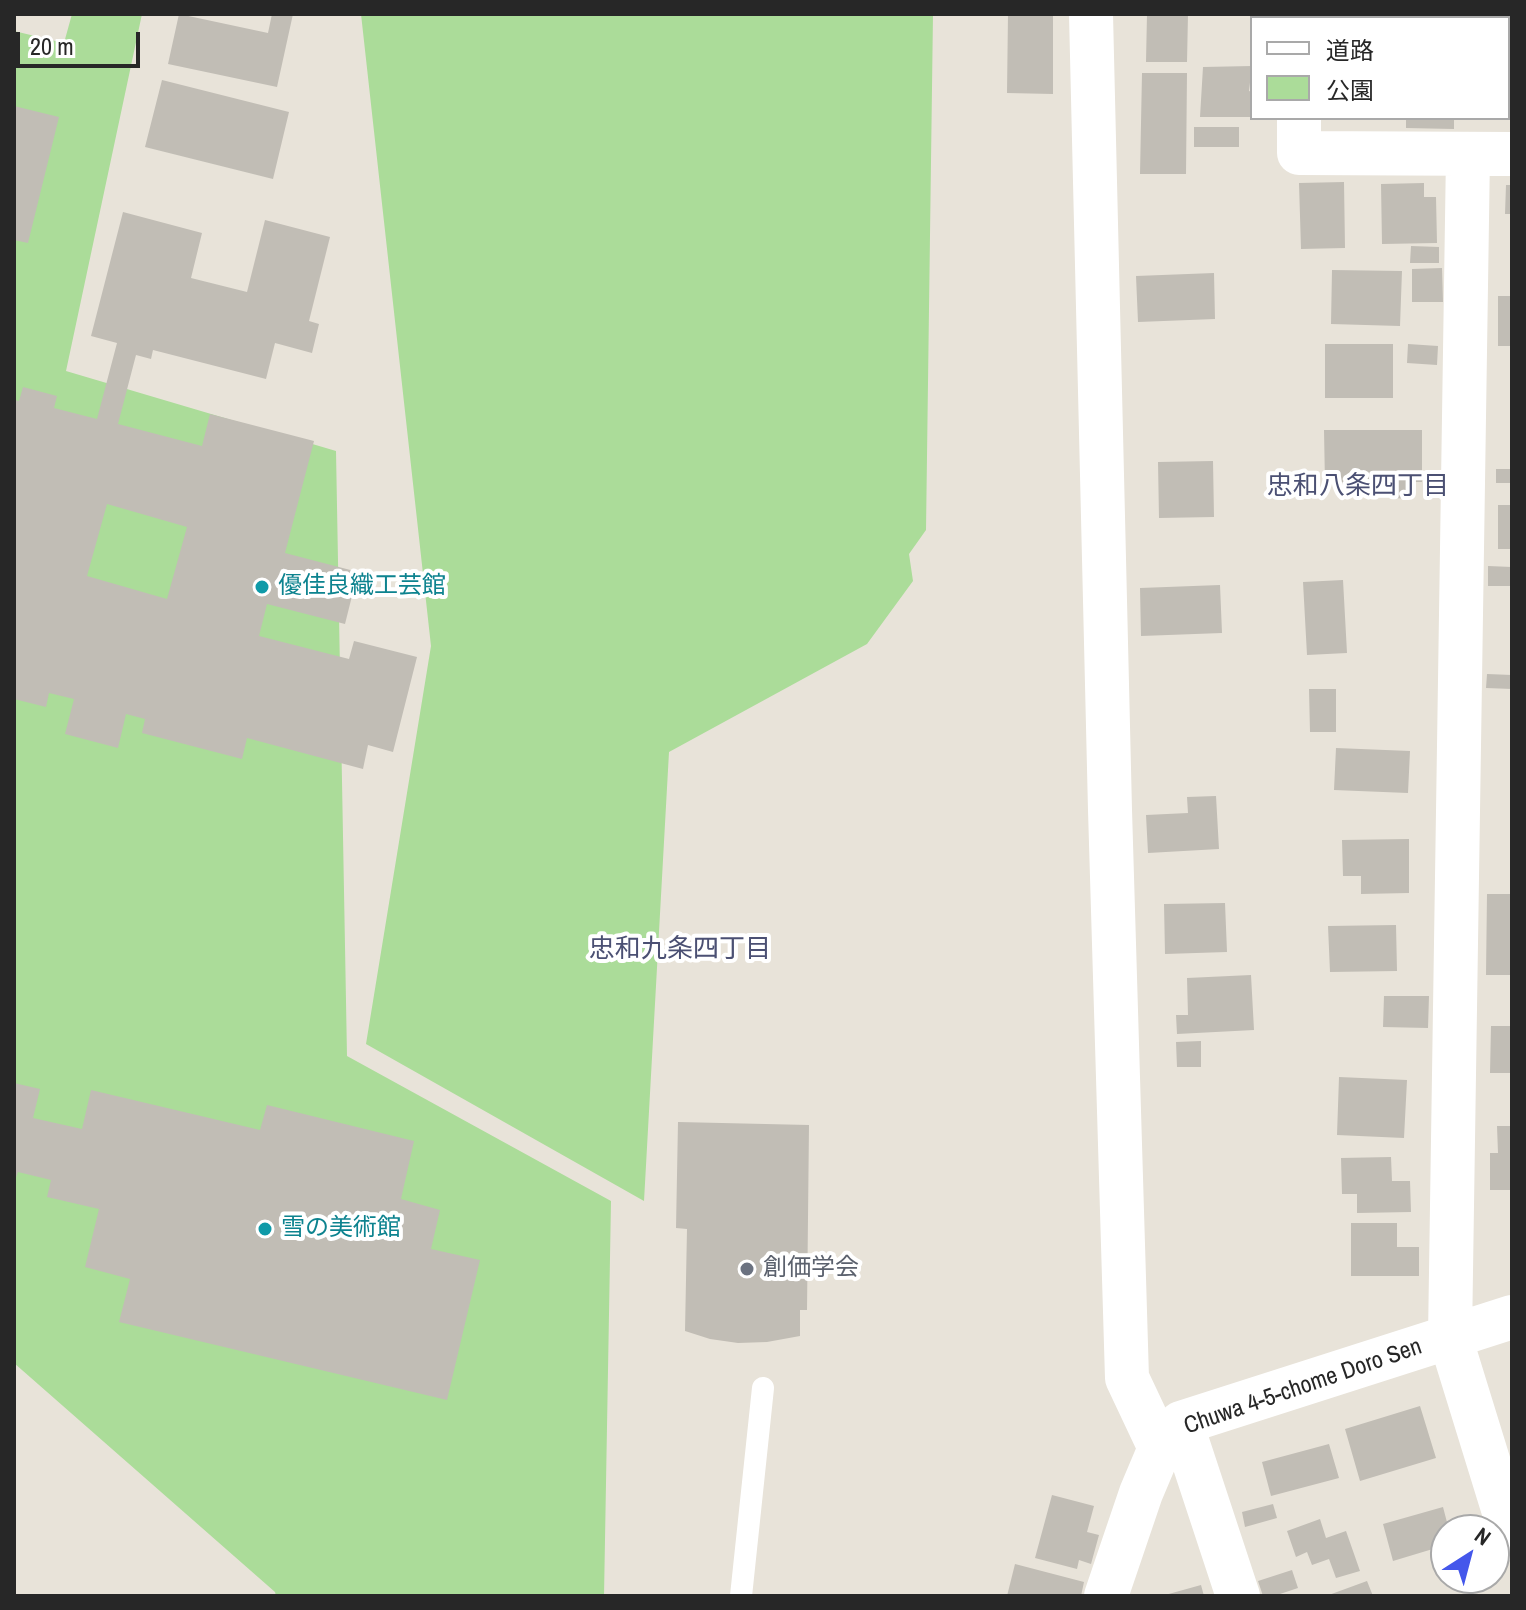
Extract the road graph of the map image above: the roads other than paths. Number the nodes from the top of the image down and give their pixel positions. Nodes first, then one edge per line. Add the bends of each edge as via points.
1 (1091, 14) edge
2 (1299, 120) edge
3 (1468, 154) junction
4 (1512, 154) edge
5 (1512, 1317) edge
6 (1450, 1337) junction
7 (763, 1388) dead end
8 (1171, 1436) junction
9 (1512, 1538) edge
10 (741, 1596) edge
11 (1106, 1596) edge
12 (1238, 1596) edge

1 - 8 street via 1127,1378
2 - 3 street via 1299,153
3 - 4 street
3 - 6 street
5 - 6 street, Chuwa 4-5-chome Doro Sen
6 - 8 street, Chuwa 4-5-chome Doro Sen
6 - 9 street
7 - 10 lane
8 - 11 street, Chuwa 4-5-chome Doro Sen via 1141,1493
8 - 12 street

